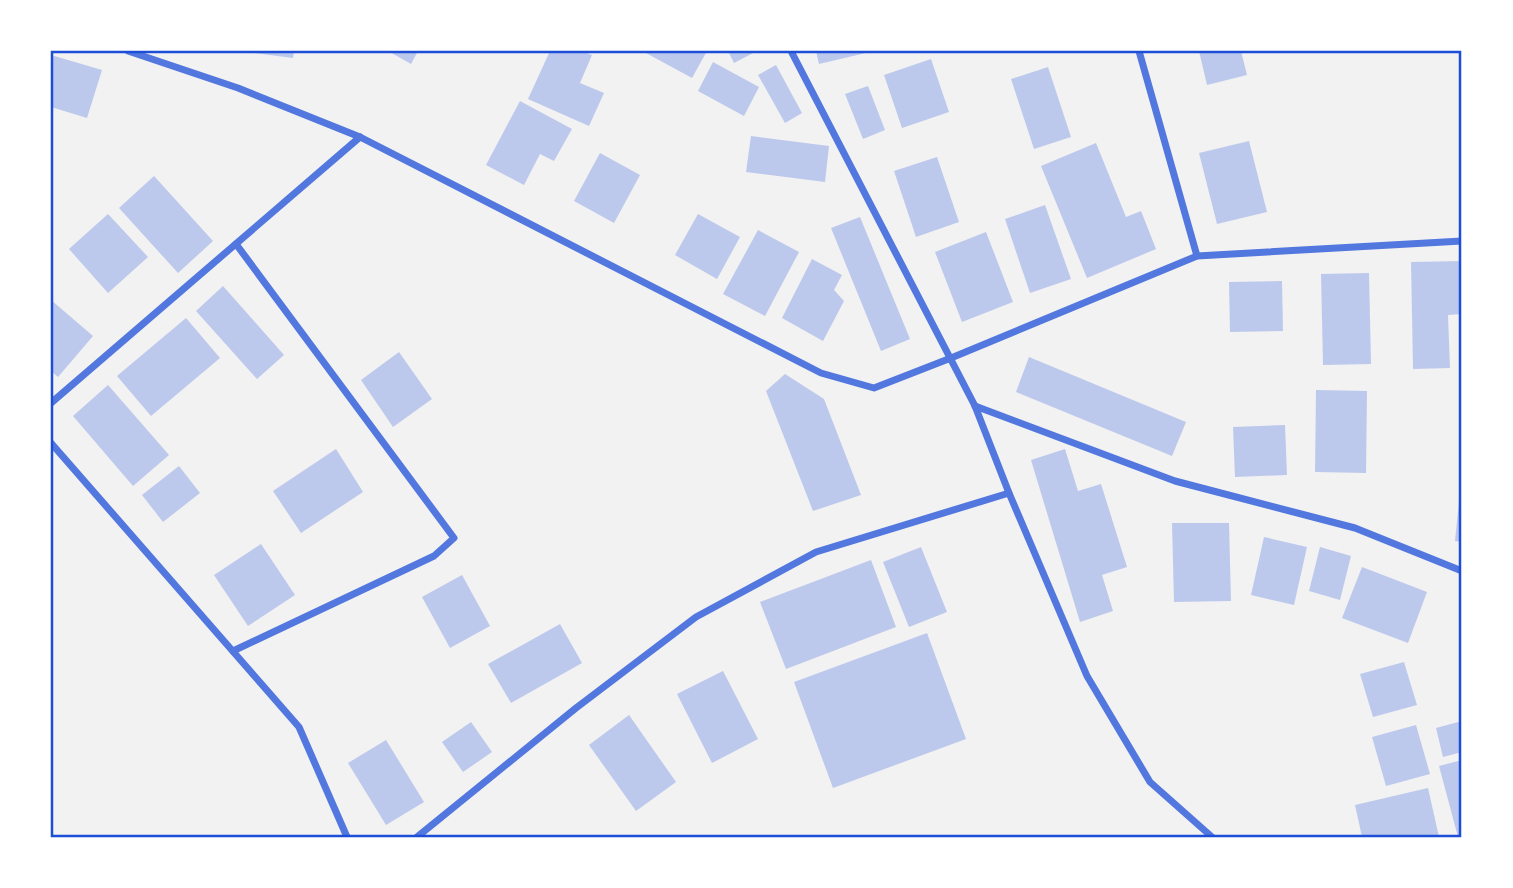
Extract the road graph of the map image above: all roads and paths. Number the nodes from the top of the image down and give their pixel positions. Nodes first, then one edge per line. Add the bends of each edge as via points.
1 (128, 51) edge
2 (791, 51) edge
3 (1139, 51) edge
4 (360, 137) junction
5 (1462, 241) edge
6 (236, 244) junction
7 (1197, 256) junction
8 (951, 358) junction
9 (51, 403) edge
10 (975, 406) junction
11 (51, 443) edge
12 (1009, 493) junction
13 (1462, 571) edge
14 (233, 651) junction
15 (348, 837) edge
16 (417, 837) edge
17 (1212, 837) edge

1 - 4 street via 238,88
2 - 8 street
3 - 7 street
4 - 6 street
4 - 8 street via 821,373 874,388
5 - 7 street
6 - 9 street
6 - 14 street via 454,538 435,556
7 - 8 street
8 - 10 street
10 - 12 street
10 - 13 street via 1174,481 1354,528
11 - 14 street
12 - 16 street via 816,552 696,617
12 - 17 street via 1087,676 1150,782
14 - 15 street via 299,727

